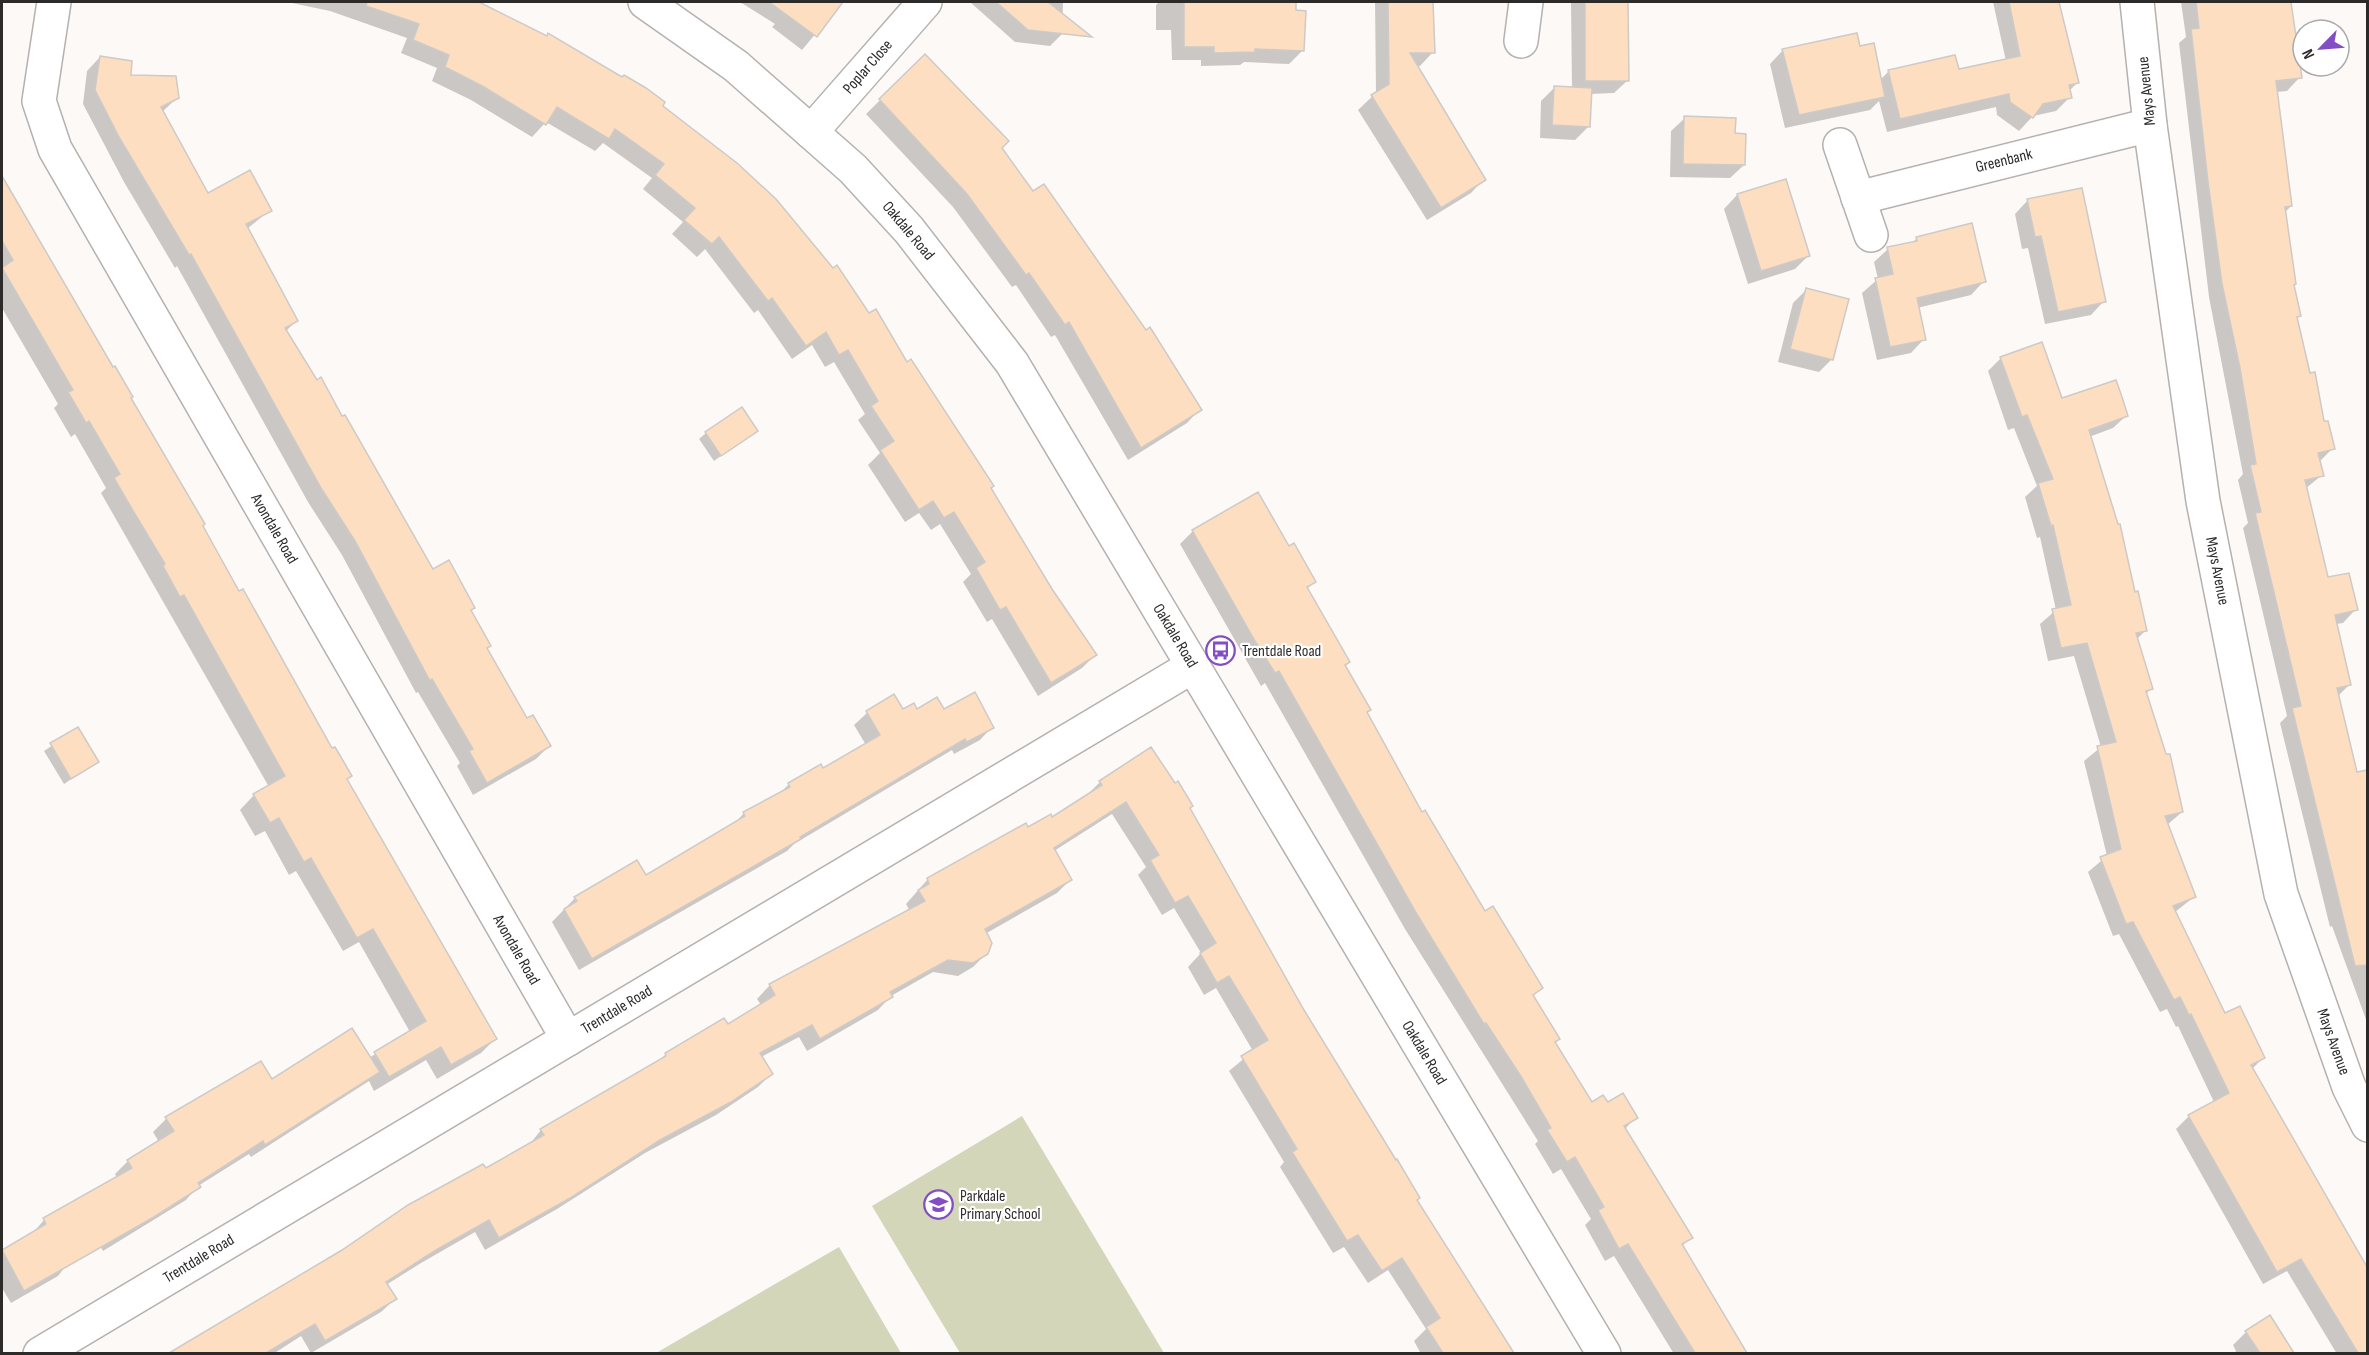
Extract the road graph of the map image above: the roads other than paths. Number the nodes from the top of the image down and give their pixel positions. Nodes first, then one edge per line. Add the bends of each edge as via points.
1 (54, 2) edge
2 (645, 2) edge
3 (925, 2) edge
4 (1526, 2) edge
5 (2137, 2) edge
6 (1521, 41) dead end
7 (2150, 125) junction
8 (811, 132) junction
9 (1840, 145) dead end
10 (1858, 198) junction
11 (1871, 236) dead end
12 (1193, 666) junction
13 (568, 1039) junction
14 (2367, 1125) edge
15 (40, 1353) edge
16 (1604, 1353) edge

1 - 13 street, Avondale Road via 39,101 55,149
2 - 8 street, Oakdale Road via 736,66
3 - 8 street, Poplar Close
4 - 6 street
5 - 7 street, Mays Avenue
7 - 10 street, Greenbank
7 - 14 street, Mays Avenue via 2202,501 2281,894 2349,1087
8 - 12 street, Oakdale Road via 853,169 909,230 1012,363
9 - 10 street
10 - 11 street
12 - 13 street, Trentdale Road
12 - 16 street, Oakdale Road
13 - 15 street, Trentdale Road

